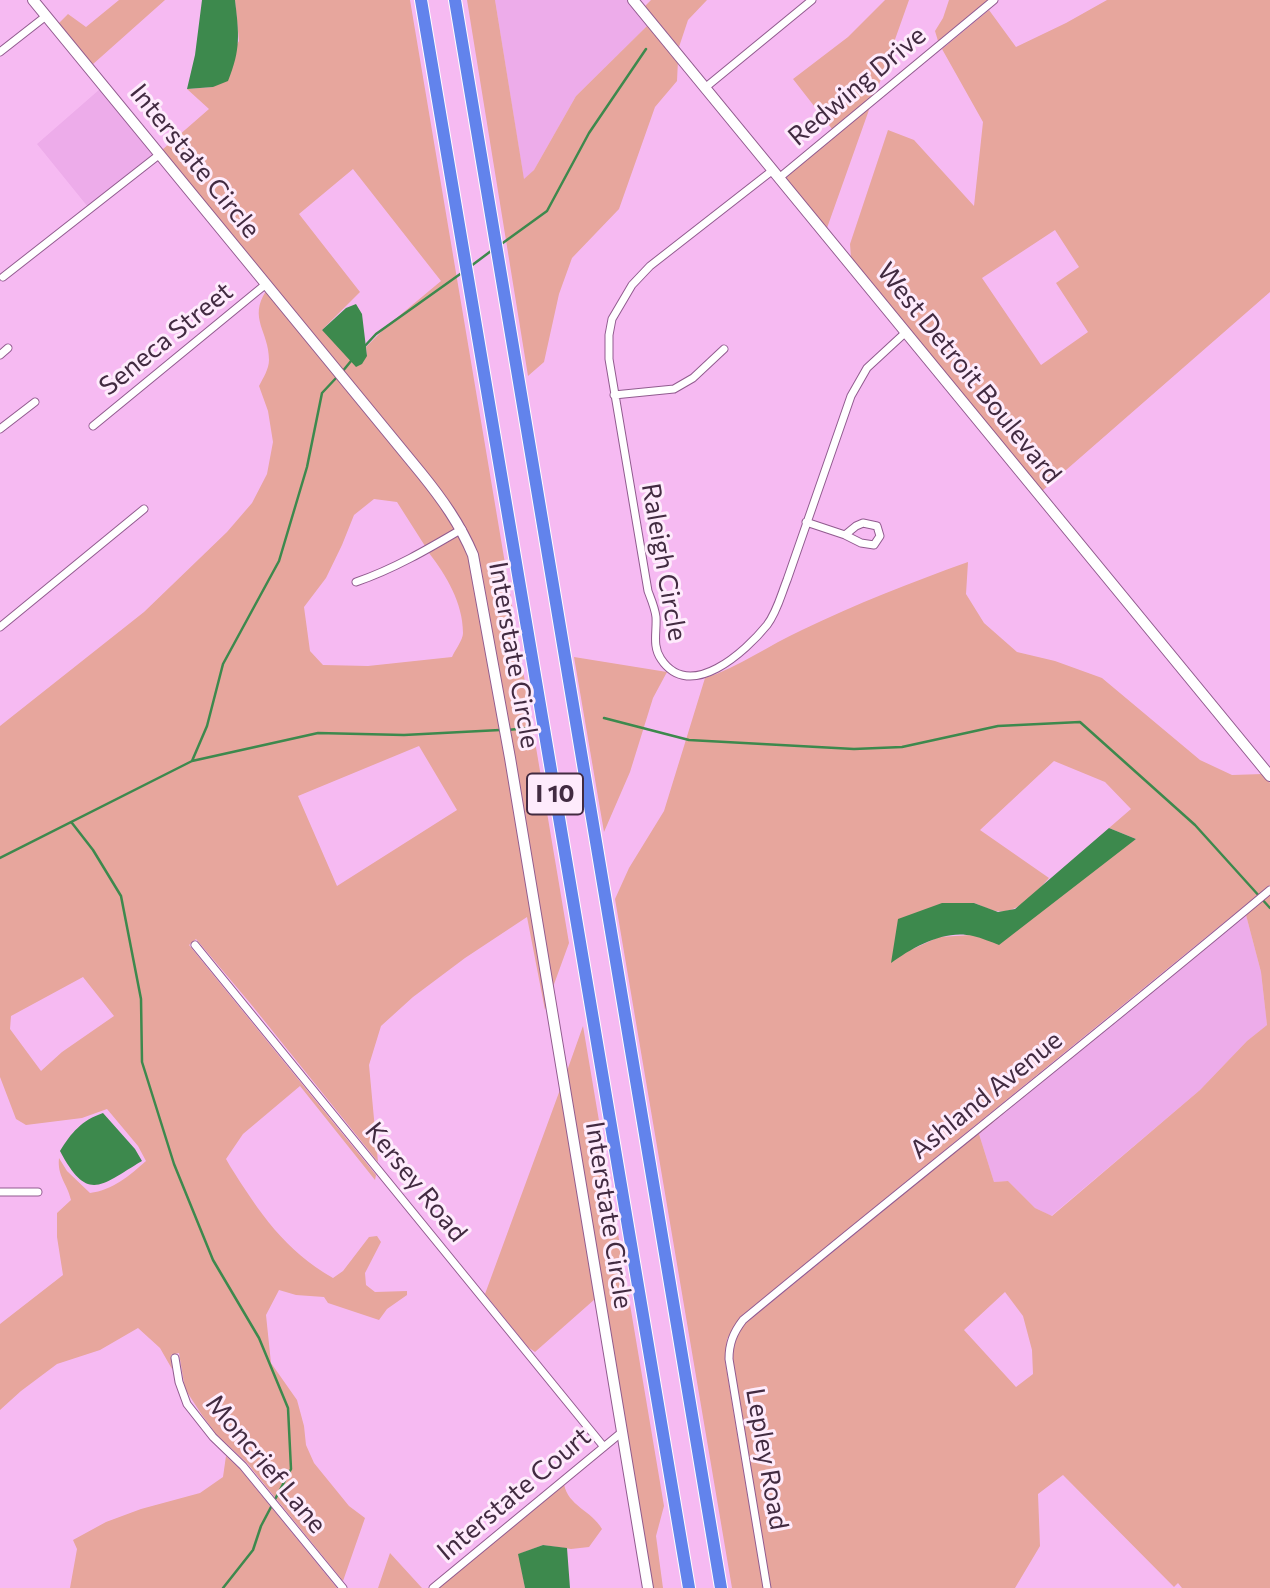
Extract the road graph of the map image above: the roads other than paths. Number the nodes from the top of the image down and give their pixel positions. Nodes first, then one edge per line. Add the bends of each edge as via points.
1 (33, 0) edge
2 (421, 0) edge
3 (455, 0) edge
4 (633, 0) edge
5 (812, 0) edge
6 (994, 0) edge
7 (46, 16) junction
8 (0, 52) edge
9 (706, 87) junction
10 (160, 154) junction
11 (776, 174) junction
12 (3, 277) dead end
13 (267, 284) junction
14 (906, 332) junction
15 (8, 348) dead end
16 (724, 349) dead end
17 (0, 355) edge
18 (614, 395) junction
19 (35, 402) dead end
20 (93, 426) dead end
21 (0, 429) edge
22 (144, 509) dead end
23 (806, 522) junction
24 (462, 529) junction
25 (845, 535) junction
26 (356, 582) dead end
27 (0, 627) edge
28 (1270, 776) edge
29 (1270, 890) edge
30 (195, 945) dead end
31 (0, 1192) edge
32 (38, 1192) dead end
33 (733, 1337) joint
34 (175, 1358) dead end
35 (622, 1432) junction
36 (604, 1447) junction
37 (342, 1588) edge
38 (433, 1588) edge
39 (648, 1588) edge
40 (689, 1588) edge
41 (721, 1588) edge
42 (767, 1588) edge

1 - 7 street, Interstate Circle
2 - 40 highway, I 10
3 - 41 highway, I 10
4 - 9 street, West Detroit Boulevard
5 - 9 street
6 - 11 street, Redwing Drive
7 - 8 street
7 - 10 street, Interstate Circle
9 - 11 street, West Detroit Boulevard
10 - 12 street
10 - 13 street, Interstate Circle
11 - 14 street, West Detroit Boulevard
11 - 18 street, Raleigh Circle via 650,266 632,285 612,319 609,335
13 - 20 street, Seneca Street
13 - 24 street, Interstate Circle
14 - 23 street, Raleigh Circle via 877,357 857,383
14 - 28 street, West Detroit Boulevard
15 - 17 street
16 - 18 street via 674,389
18 - 23 street, Raleigh Circle via 656,617 656,649 669,669 703,675 752,641 778,605
19 - 21 street
22 - 27 street
23 - 25 street
24 - 26 street via 409,560
24 - 35 street, Interstate Circle via 477,568
25 - 25 street via 869,545 880,536 877,526 870,523
29 - 33 street, Ashland Avenue via 773,1295 743,1320
30 - 36 street, Kersey Road
31 - 32 street
33 - 42 street, Lepley Road via 729,1359
34 - 37 street, Moncrief Lane via 187,1404
35 - 36 street, Interstate Court
35 - 39 street, Interstate Circle
36 - 38 street, Interstate Court

